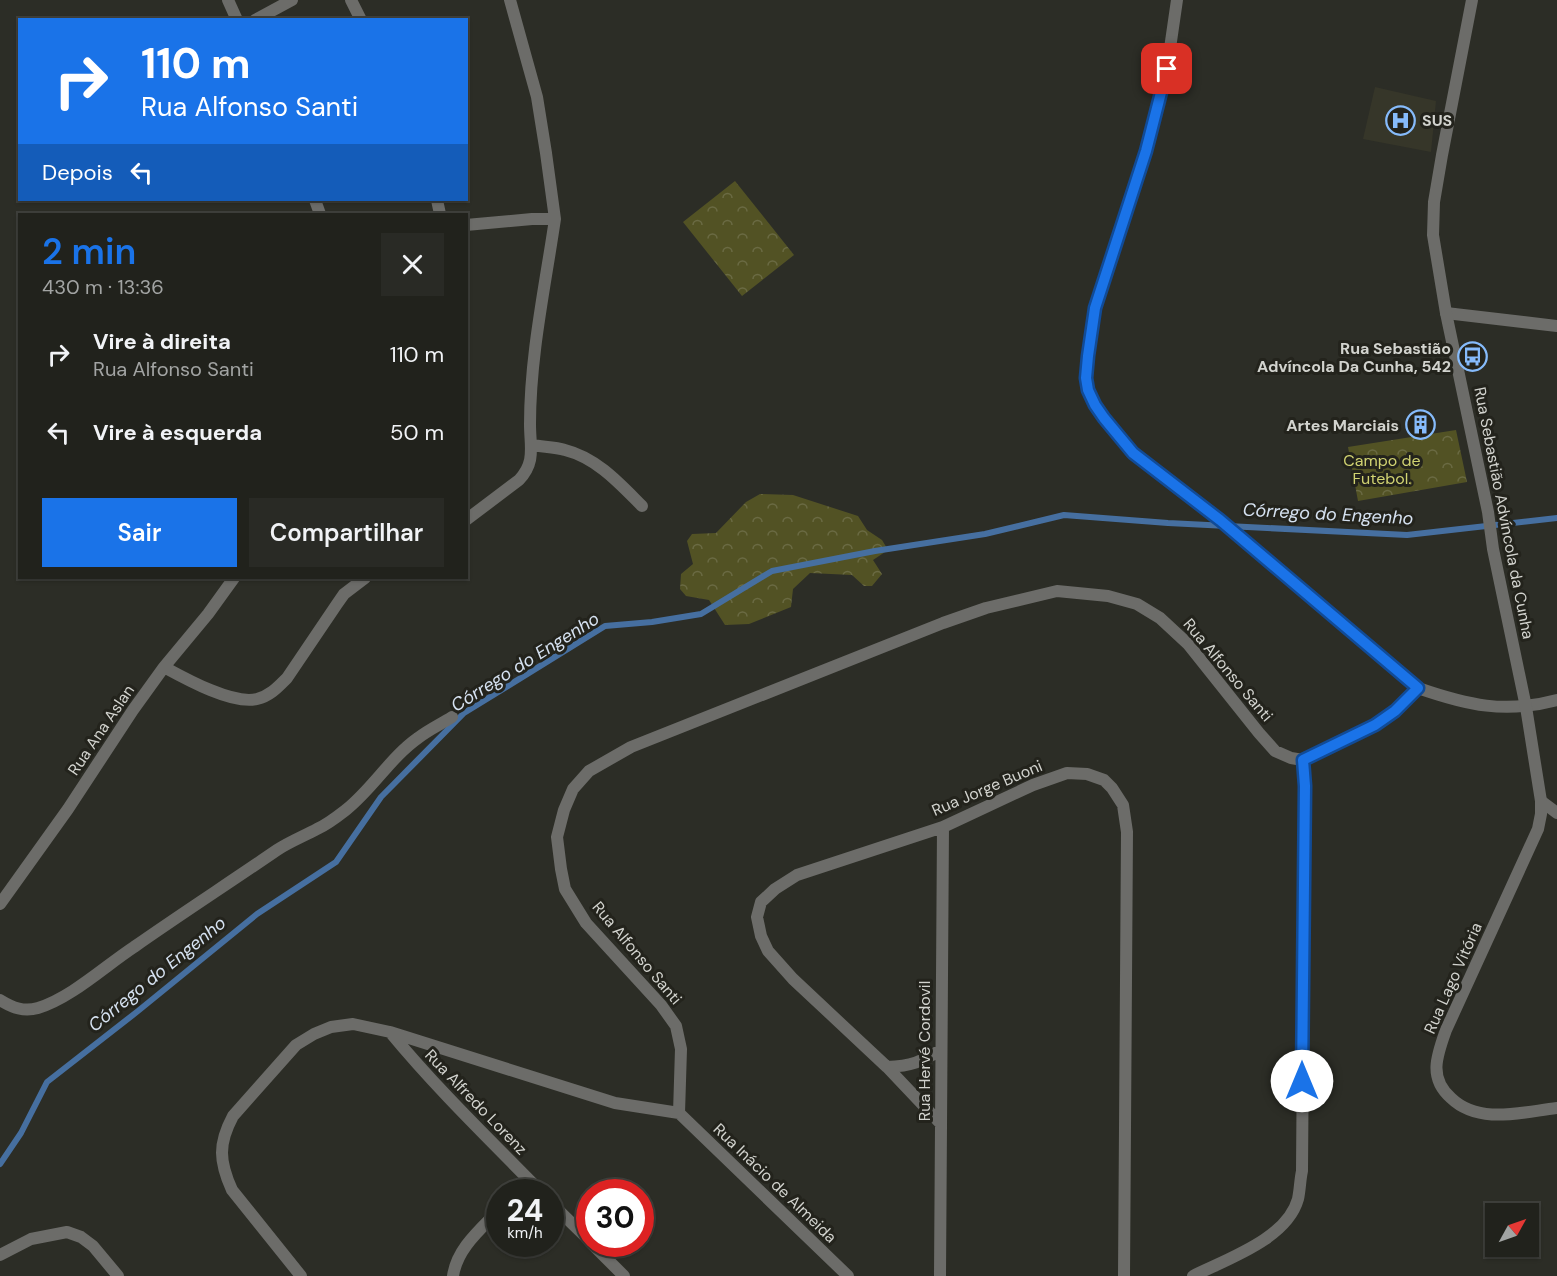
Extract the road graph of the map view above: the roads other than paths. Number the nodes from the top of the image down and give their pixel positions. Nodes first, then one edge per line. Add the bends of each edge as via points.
1 (229, 0) edge
2 (292, 0) edge
3 (351, 0) edge
4 (510, 0) edge
5 (1177, 0) edge
6 (1472, 0) edge
7 (236, 18) edge
8 (259, 18) edge
9 (360, 18) edge
10 (555, 219) junction
11 (468, 225) edge
12 (1446, 313) junction
13 (1557, 326) edge
14 (532, 446) junction
15 (642, 506) dead end
16 (468, 519) edge
17 (233, 579) edge
18 (364, 579) edge
19 (164, 667) junction
20 (1418, 688) junction
21 (1557, 700) edge
22 (1526, 706) junction
23 (452, 717) dead end
24 (1303, 760) junction
25 (1541, 801) junction
26 (1557, 813) edge
27 (943, 826) junction
28 (0, 904) edge
29 (0, 1000) edge
30 (390, 1032) junction
31 (941, 1050) junction
32 (887, 1067) junction
33 (1557, 1108) edge
34 (680, 1113) junction
35 (940, 1122) junction
36 (528, 1179) edge
37 (564, 1216) edge
38 (486, 1223) edge
39 (576, 1227) edge
40 (0, 1255) edge
41 (606, 1257) edge
42 (118, 1276) edge
43 (302, 1276) edge
44 (453, 1276) edge
45 (624, 1276) edge
46 (848, 1276) edge
47 (940, 1276) edge
48 (1124, 1276) edge
49 (1193, 1276) edge

1 - 7 street
2 - 8 street
3 - 9 street
4 - 10 street via 537,97
5 - 20 street via 1167,69 1146,151 1095,308 1086,378 1088,390 1111,428 1133,453 1220,520
6 - 12 street, Rua Sebastião Advíncola da Cunha via 1434,202 1433,235
10 - 11 street
10 - 14 street via 532,378
12 - 13 street
12 - 22 street, Rua Sebastião Advíncola da Cunha
14 - 15 street via 584,456
14 - 16 street via 526,473
17 - 19 street, Rua Ana Aslan
18 - 19 street via 344,594 287,678 266,696 236,699
19 - 28 street, Rua Ana Aslan
20 - 22 street via 1471,704
20 - 24 street via 1375,725
21 - 22 street
22 - 25 street, Rua Sebastião Advíncola da Cunha
23 - 29 street via 417,738 335,818 283,846 85,982 31,1010 21,1010
24 - 34 street, Rua Alfonso Santi via 1275,751 1188,644 1160,618 1137,604 1108,596 1057,591 944,623 631,747 589,771 573,789 557,837 561,869 566,889 586,923 676,1026 681,1048
24 - 49 street via 1302,1171 1298,1200 1275,1232
25 - 26 street
25 - 33 street, Rua Lago Vitória via 1538,829 1446,1030 1436,1068 1446,1094 1467,1110 1496,1115
27 - 31 street, Rua Hervé Cordovil
27 - 32 street, Rua Jorge Buoni via 797,875 761,902 757,917 768,951
27 - 48 street, Rua Jorge Buoni via 1067,773 1104,780 1123,805
30 - 34 street via 615,1103
30 - 36 street, Rua Alfredo Lorenz via 452,1103
30 - 43 street via 353,1024 314,1034 296,1045 228,1126 221,1161 232,1190
31 - 32 street via 916,1064
31 - 35 street, Rua Hervé Cordovil
32 - 35 street, Rua Jorge Buoni
34 - 46 street, Rua Inácio de Almeida
35 - 47 street, Rua Hervé Cordovil
37 - 39 street
38 - 44 street via 460,1253
40 - 42 street via 31,1239 68,1232 93,1246
41 - 45 street

